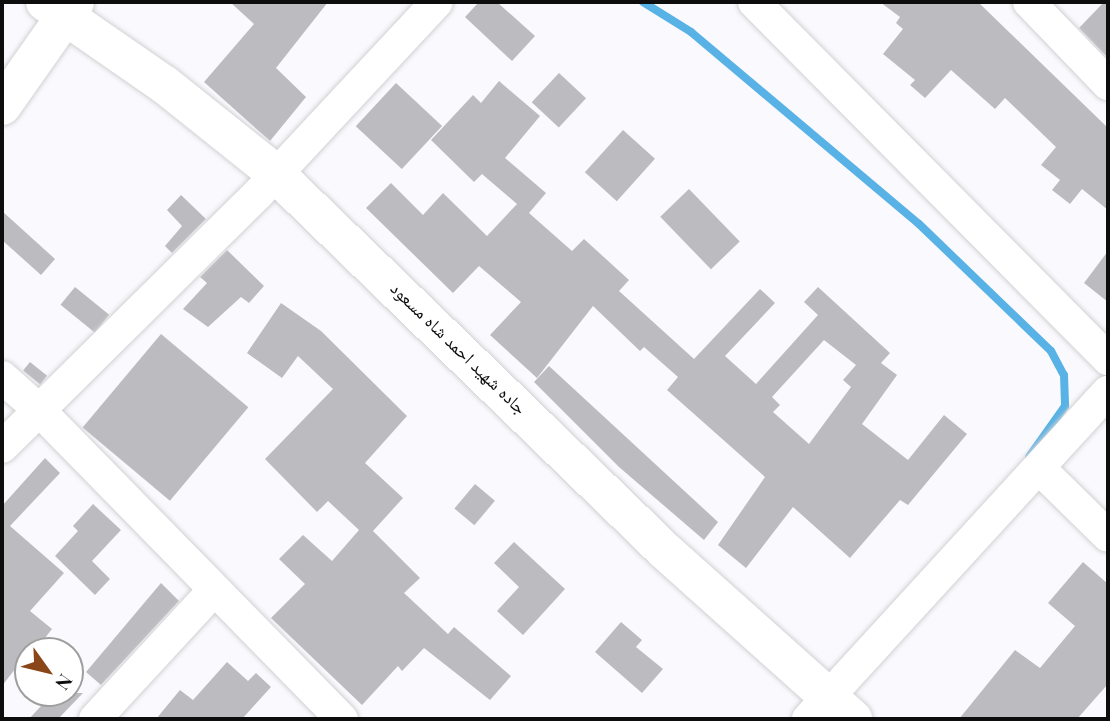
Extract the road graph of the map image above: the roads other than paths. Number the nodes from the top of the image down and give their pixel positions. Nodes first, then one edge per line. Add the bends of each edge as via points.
1 (437, 2) edge
2 (754, 2) edge
3 (1029, 2) edge
4 (61, 7) edge
5 (2, 74) edge
6 (1108, 84) edge
7 (2, 106) edge
8 (274, 172) junction
9 (1108, 359) edge
10 (2, 377) edge
11 (1108, 392) edge
12 (39, 410) junction
13 (2, 447) edge
14 (1040, 469) junction
15 (1108, 536) edge
16 (214, 590) junction
17 (831, 712) edge
18 (95, 719) edge
19 (342, 719) edge

1 - 8 street
2 - 9 street
3 - 6 street
4 - 5 main road
4 - 7 main road
4 - 8 main road, جاده شهيد احمد شاه مسعود
8 - 12 street via 258,194
8 - 17 main road, جاده شهيد احمد شاه مسعود
10 - 12 street
11 - 14 street
12 - 13 street
12 - 16 street
14 - 15 street
14 - 17 street
16 - 18 street
16 - 19 street

